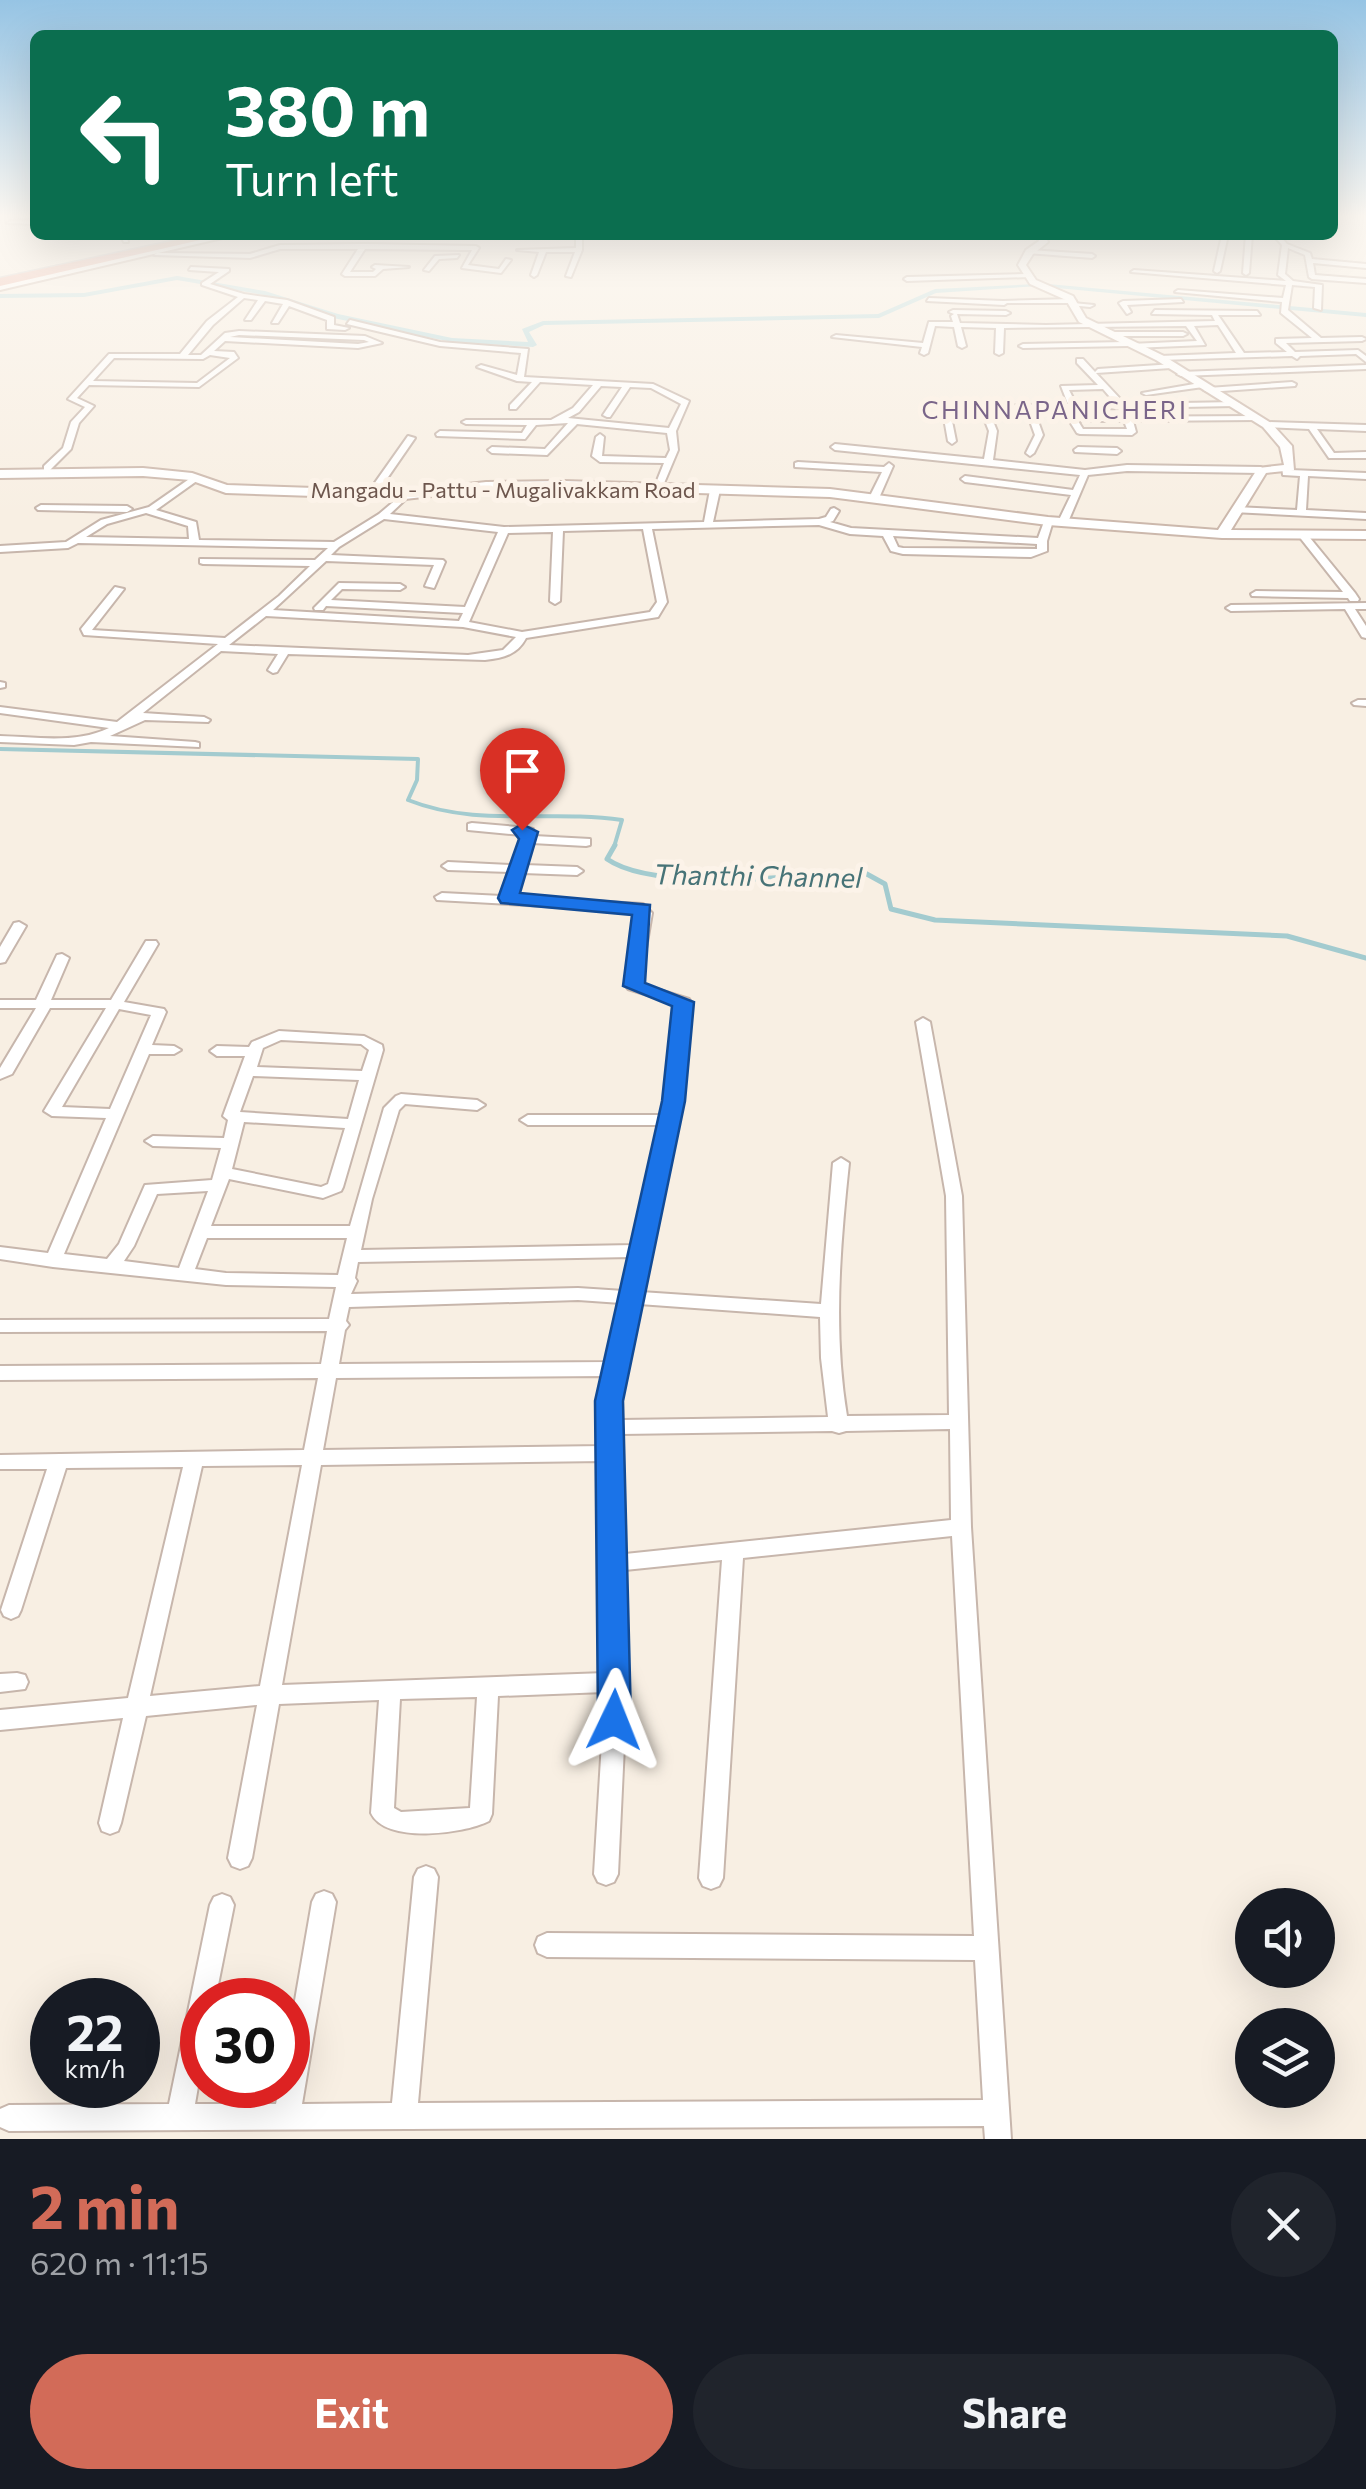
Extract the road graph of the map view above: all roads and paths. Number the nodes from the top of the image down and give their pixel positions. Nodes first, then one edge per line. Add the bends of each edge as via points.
1 (219, 316) edge
2 (278, 316) edge
3 (306, 316) edge
4 (322, 316) edge
5 (955, 316) edge
6 (1023, 316) edge
7 (1084, 316) edge
8 (1128, 316) edge
9 (1215, 316) edge
10 (1290, 316) edge
11 (275, 321) dead end
12 (350, 322) dead end
13 (1129, 322) junction
14 (957, 323) junction
15 (1188, 323) junction
16 (1220, 323) junction
17 (1000, 324) junction
18 (1094, 325) junction
19 (1024, 326) junction
20 (1265, 329) dead end
21 (298, 331) dead end
22 (347, 334) dead end
23 (1108, 334) junction
24 (1196, 334) junction
25 (836, 337) dead end
26 (1364, 338) edge
27 (224, 339) junction
28 (1318, 340) junction
29 (1279, 341) junction
30 (1129, 345) junction
31 (962, 346) dead end
32 (1023, 346) dead end
33 (1358, 352) junction
34 (999, 353) dead end
35 (1294, 354) junction
36 (207, 355) junction
37 (1242, 356) junction
38 (182, 357) junction
39 (1110, 359) dead end
40 (1080, 361) dead end
41 (1166, 362) junction
42 (1366, 364) edge
43 (482, 367) dead end
44 (1122, 369) junction
45 (1311, 370) junction
46 (1098, 371) dead end
47 (183, 373) dead end
48 (1182, 374) junction
49 (520, 379) junction
50 (538, 380) junction
51 (88, 382) junction
52 (1292, 384) dead end
53 (626, 385) junction
54 (597, 386) junction
55 (1107, 386) junction
56 (1204, 387) junction
57 (1146, 393) dead end
58 (1236, 404) junction
59 (1123, 406) junction
60 (513, 407) dead end
61 (1068, 407) junction
62 (984, 408) junction
63 (1029, 408) junction
64 (606, 415) dead end
65 (561, 420) junction
66 (576, 421) junction
67 (466, 422) dead end
68 (1262, 422) junction
69 (534, 423) junction
70 (1310, 426) junction
71 (1366, 428) edge
72 (672, 431) junction
73 (440, 434) dead end
74 (600, 437) dead end
75 (411, 438) dead end
76 (952, 440) dead end
77 (1080, 446) dead end
78 (835, 448) dead end
79 (492, 450) dead end
80 (1030, 453) dead end
81 (899, 454) junction
82 (1366, 456) edge
83 (668, 461) junction
84 (988, 462) junction
85 (798, 466) dead end
86 (1127, 468) junction
87 (1285, 468) junction
88 (885, 470) junction
89 (1261, 470) junction
90 (50, 471) junction
91 (1085, 473) junction
92 (0, 474) edge
93 (1304, 476) junction
94 (1366, 476) edge
95 (196, 478) junction
96 (965, 479) dead end
97 (658, 488) junction
98 (715, 490) junction
99 (1076, 493) junction
100 (372, 494) junction
101 (404, 495) junction
102 (874, 498) junction
103 (40, 508) dead end
104 (151, 509) junction
105 (834, 510) dead end
106 (1236, 510) junction
107 (1301, 513) junction
108 (382, 516) junction
109 (1366, 516) edge
110 (1048, 521) junction
111 (820, 522) junction
112 (1063, 522) junction
113 (708, 523) junction
114 (647, 526) junction
115 (558, 528) junction
116 (504, 530) junction
117 (1222, 534) junction
118 (1303, 535) junction
119 (1366, 535) edge
120 (75, 540) junction
121 (194, 541) junction
122 (336, 545) junction
123 (0, 549) edge
124 (322, 560) junction
125 (203, 561) dead end
126 (400, 586) dead end
127 (430, 586) dead end
128 (119, 589) dead end
129 (1256, 594) dead end
130 (554, 600) dead end
131 (323, 603) junction
132 (1357, 604) edge
133 (1231, 608) dead end
134 (469, 610) junction
135 (263, 614) junction
136 (313, 616) junction
137 (463, 624) junction
138 (1366, 634) edge
139 (522, 635) junction
140 (222, 644) junction
141 (285, 650) junction
142 (274, 670) dead end
143 (0, 710) edge
144 (204, 720) dead end
145 (119, 726) junction
146 (0, 739) edge
147 (90, 739) junction
148 (194, 745) dead end
149 (472, 827) dead end
150 (528, 839) junction
151 (586, 842) dead end
152 (448, 866) dead end
153 (518, 868) junction
154 (577, 871) dead end
155 (442, 897) dead end
156 (508, 898) junction
157 (19, 926) dead end
158 (152, 944) dead end
159 (62, 958) dead end
160 (0, 959) edge
161 (0, 1004) edge
162 (114, 1004) junction
163 (43, 1005) junction
164 (923, 1022) dead end
165 (144, 1048) junction
166 (174, 1050) dead end
167 (217, 1051) dead end
168 (254, 1052) junction
169 (246, 1071) junction
170 (0, 1074) edge
171 (368, 1076) junction
172 (477, 1104) dead end
173 (116, 1114) junction
174 (237, 1117) junction
175 (528, 1120) dead end
176 (670, 1120) junction
177 (354, 1124) junction
178 (153, 1141) dead end
179 (231, 1143) junction
180 (841, 1163) dead end
181 (221, 1179) junction
182 (201, 1232) junction
183 (358, 1232) junction
184 (642, 1251) junction
185 (0, 1254) edge
186 (354, 1256) junction
187 (53, 1261) junction
188 (111, 1266) junction
189 (185, 1274) junction
190 (348, 1280) junction
191 (629, 1299) junction
192 (341, 1301) junction
193 (826, 1311) junction
194 (340, 1325) junction
195 (0, 1326) edge
196 (616, 1369) junction
197 (0, 1373) edge
198 (331, 1373) junction
199 (959, 1422) junction
200 (839, 1426) junction
201 (610, 1427) junction
202 (613, 1453) junction
203 (314, 1458) junction
204 (194, 1459) junction
205 (59, 1461) junction
206 (0, 1462) edge
207 (961, 1527) junction
208 (732, 1551) junction
209 (615, 1563) junction
210 (11, 1610) dead end
211 (616, 1682) junction
212 (488, 1686) junction
213 (390, 1690) junction
214 (268, 1695) junction
215 (134, 1706) junction
216 (0, 1720) edge
217 (110, 1823) dead end
218 (240, 1858) dead end
219 (606, 1874) dead end
220 (426, 1877) dead end
221 (711, 1878) dead end
222 (324, 1902) dead end
223 (222, 1905) dead end
224 (547, 1945) dead end
225 (987, 1948) junction
226 (208, 1978) edge
227 (181, 2108) edge
228 (404, 2116) junction
229 (287, 2117) junction
230 (9, 2118) dead end
231 (179, 2118) junction
232 (996, 2126) edge

1 - 38 street
2 - 11 street
3 - 21 street
4 - 22 street via 331,319 330,327 350,328
5 - 14 street
6 - 19 street
7 - 18 street
8 - 13 street
9 - 16 street
10 - 28 street
12 - 49 street via 442,344 525,351
13 - 15 street
13 - 18 street
14 - 17 street
14 - 25 street via 929,325 924,349
14 - 31 street
15 - 16 street
15 - 24 street
16 - 37 street
17 - 19 street
17 - 34 street
18 - 19 street
18 - 23 street
20 - 29 street
23 - 24 street
23 - 30 street
24 - 30 street via 1202,343
26 - 28 street
26 - 33 street
27 - 27 street via 248,332 378,343 358,346
27 - 36 street
28 - 29 street
29 - 35 street
30 - 32 street
30 - 41 street
33 - 35 street
33 - 42 street
35 - 37 street
35 - 45 street
36 - 38 street
36 - 47 street
36 - 51 street via 234,358 199,385
37 - 41 street
38 - 51 street via 112,356
39 - 44 street
40 - 55 street
41 - 44 street
41 - 48 street
42 - 45 street
43 - 49 street
44 - 46 street
45 - 48 street
48 - 56 street
49 - 50 street
50 - 54 street
50 - 60 street
51 - 90 street via 72,400 90,406
52 - 56 street
53 - 54 street
53 - 64 street
53 - 72 street via 661,388 686,403
54 - 65 street
55 - 59 street
55 - 61 street via 1064,388
56 - 57 street
56 - 58 street
58 - 59 street
58 - 68 street
59 - 61 street
61 - 63 street
61 - 68 street via 1080,430 1130,432 1128,420
62 - 63 street
62 - 76 street via 944,410
62 - 84 street via 994,431
63 - 80 street via 1039,435
65 - 66 street
65 - 69 street
66 - 72 street
66 - 79 street via 548,452
67 - 69 street
68 - 70 street
68 - 87 street via 1286,446
69 - 73 street via 525,436
70 - 71 street
70 - 82 street via 1332,456
72 - 83 street
74 - 83 street via 600,458
75 - 100 street
77 - 86 street via 1113,444
78 - 81 street
81 - 84 street
81 - 88 street
83 - 97 street
84 - 91 street
85 - 88 street
86 - 89 street
86 - 91 street
87 - 89 street
87 - 93 street
88 - 102 street
89 - 106 street
90 - 92 street, Mangadu - Pattu - Mugalivakkam Road
90 - 95 street, Mangadu - Pattu - Mugalivakkam Road
91 - 99 street
93 - 94 street
93 - 107 street
95 - 100 street, Mangadu - Pattu - Mugalivakkam Road via 226,489
95 - 104 street
96 - 99 street
97 - 98 street, Mangadu - Pattu - Mugalivakkam Road
97 - 101 street, Mangadu - Pattu - Mugalivakkam Road via 486,486
98 - 102 street, Mangadu - Pattu - Mugalivakkam Road
98 - 113 street
99 - 112 street
100 - 101 street, Mangadu - Pattu - Mugalivakkam Road
101 - 108 street
102 - 110 street, Mangadu - Pattu - Mugalivakkam Road
103 - 104 street
104 - 120 street via 112,519
104 - 121 street via 153,516 193,524
105 - 111 street
106 - 107 street
106 - 117 street
107 - 109 street
108 - 116 street
108 - 122 street
110 - 111 street via 1042,551 1031,554 897,550 887,533
110 - 112 street, Mangadu - Pattu - Mugalivakkam Road
111 - 113 street
112 - 117 street, Mangadu - Pattu - Mugalivakkam Road
113 - 114 street
114 - 115 street
114 - 139 street via 662,602 654,615
115 - 116 street
115 - 130 street
116 - 134 street
117 - 118 street, Mangadu - Pattu - Mugalivakkam Road
118 - 119 street, Mangadu - Pattu - Mugalivakkam Road
118 - 132 street
120 - 121 street
120 - 123 street
121 - 122 street
122 - 124 street
124 - 125 street
124 - 127 street via 440,562
124 - 135 street
126 - 131 street via 340,586
128 - 140 street via 88,633
129 - 132 street
131 - 134 street
131 - 136 street
132 - 133 street
132 - 138 street
134 - 137 street
135 - 136 street
135 - 140 street
136 - 137 street
137 - 139 street
139 - 141 street via 508,653 468,658
140 - 141 street
140 - 145 street
141 - 142 street
143 - 145 street
144 - 145 street via 143,716
145 - 147 street
146 - 147 street
147 - 148 street
149 - 150 street via 522,830
150 - 151 street
150 - 153 street
152 - 153 street
153 - 154 street
153 - 156 street
155 - 156 street
156 - 176 street via 643,910 634,986 684,1002
157 - 160 street
158 - 162 street
159 - 163 street
161 - 163 street
162 - 163 street
162 - 165 street via 158,1009
162 - 173 street via 52,1111
163 - 170 street
164 - 199 street via 954,1196
165 - 166 street
165 - 173 street
167 - 168 street
168 - 169 street
168 - 171 street via 262,1040 278,1035 364,1040 376,1050
169 - 171 street
169 - 174 street via 230,1107
171 - 177 street
172 - 183 street via 395,1102
173 - 187 street
174 - 177 street
174 - 179 street
175 - 176 street
176 - 184 street
177 - 181 street via 330,1191
178 - 179 street
179 - 181 street
180 - 193 street
181 - 182 street
181 - 188 street via 151,1188
182 - 183 street
182 - 189 street
183 - 186 street
184 - 186 street
184 - 191 street
185 - 187 street
186 - 190 street
187 - 188 street
188 - 189 street
189 - 190 street
190 - 192 street
191 - 192 street via 578,1294
191 - 193 street
191 - 196 street
192 - 194 street
193 - 200 street
194 - 195 street
194 - 198 street
196 - 198 street
196 - 201 street
197 - 198 street
198 - 203 street
199 - 200 street
199 - 207 street
200 - 201 street
201 - 202 street
202 - 203 street
202 - 209 street
203 - 204 street
203 - 214 street
204 - 205 street
204 - 215 street
205 - 206 street
205 - 210 street
207 - 208 street
207 - 225 street
208 - 209 street
208 - 221 street
209 - 211 street
211 - 212 street
211 - 219 street
212 - 213 street
212 - 213 street via 481,1814 471,1820 399,1822 382,1813
213 - 214 street
214 - 215 street
214 - 218 street
215 - 216 street
215 - 217 street
220 - 228 street
222 - 229 street
223 - 226 street
224 - 225 street
225 - 232 street
227 - 231 street
228 - 229 street
228 - 232 street
229 - 231 street
230 - 231 street

